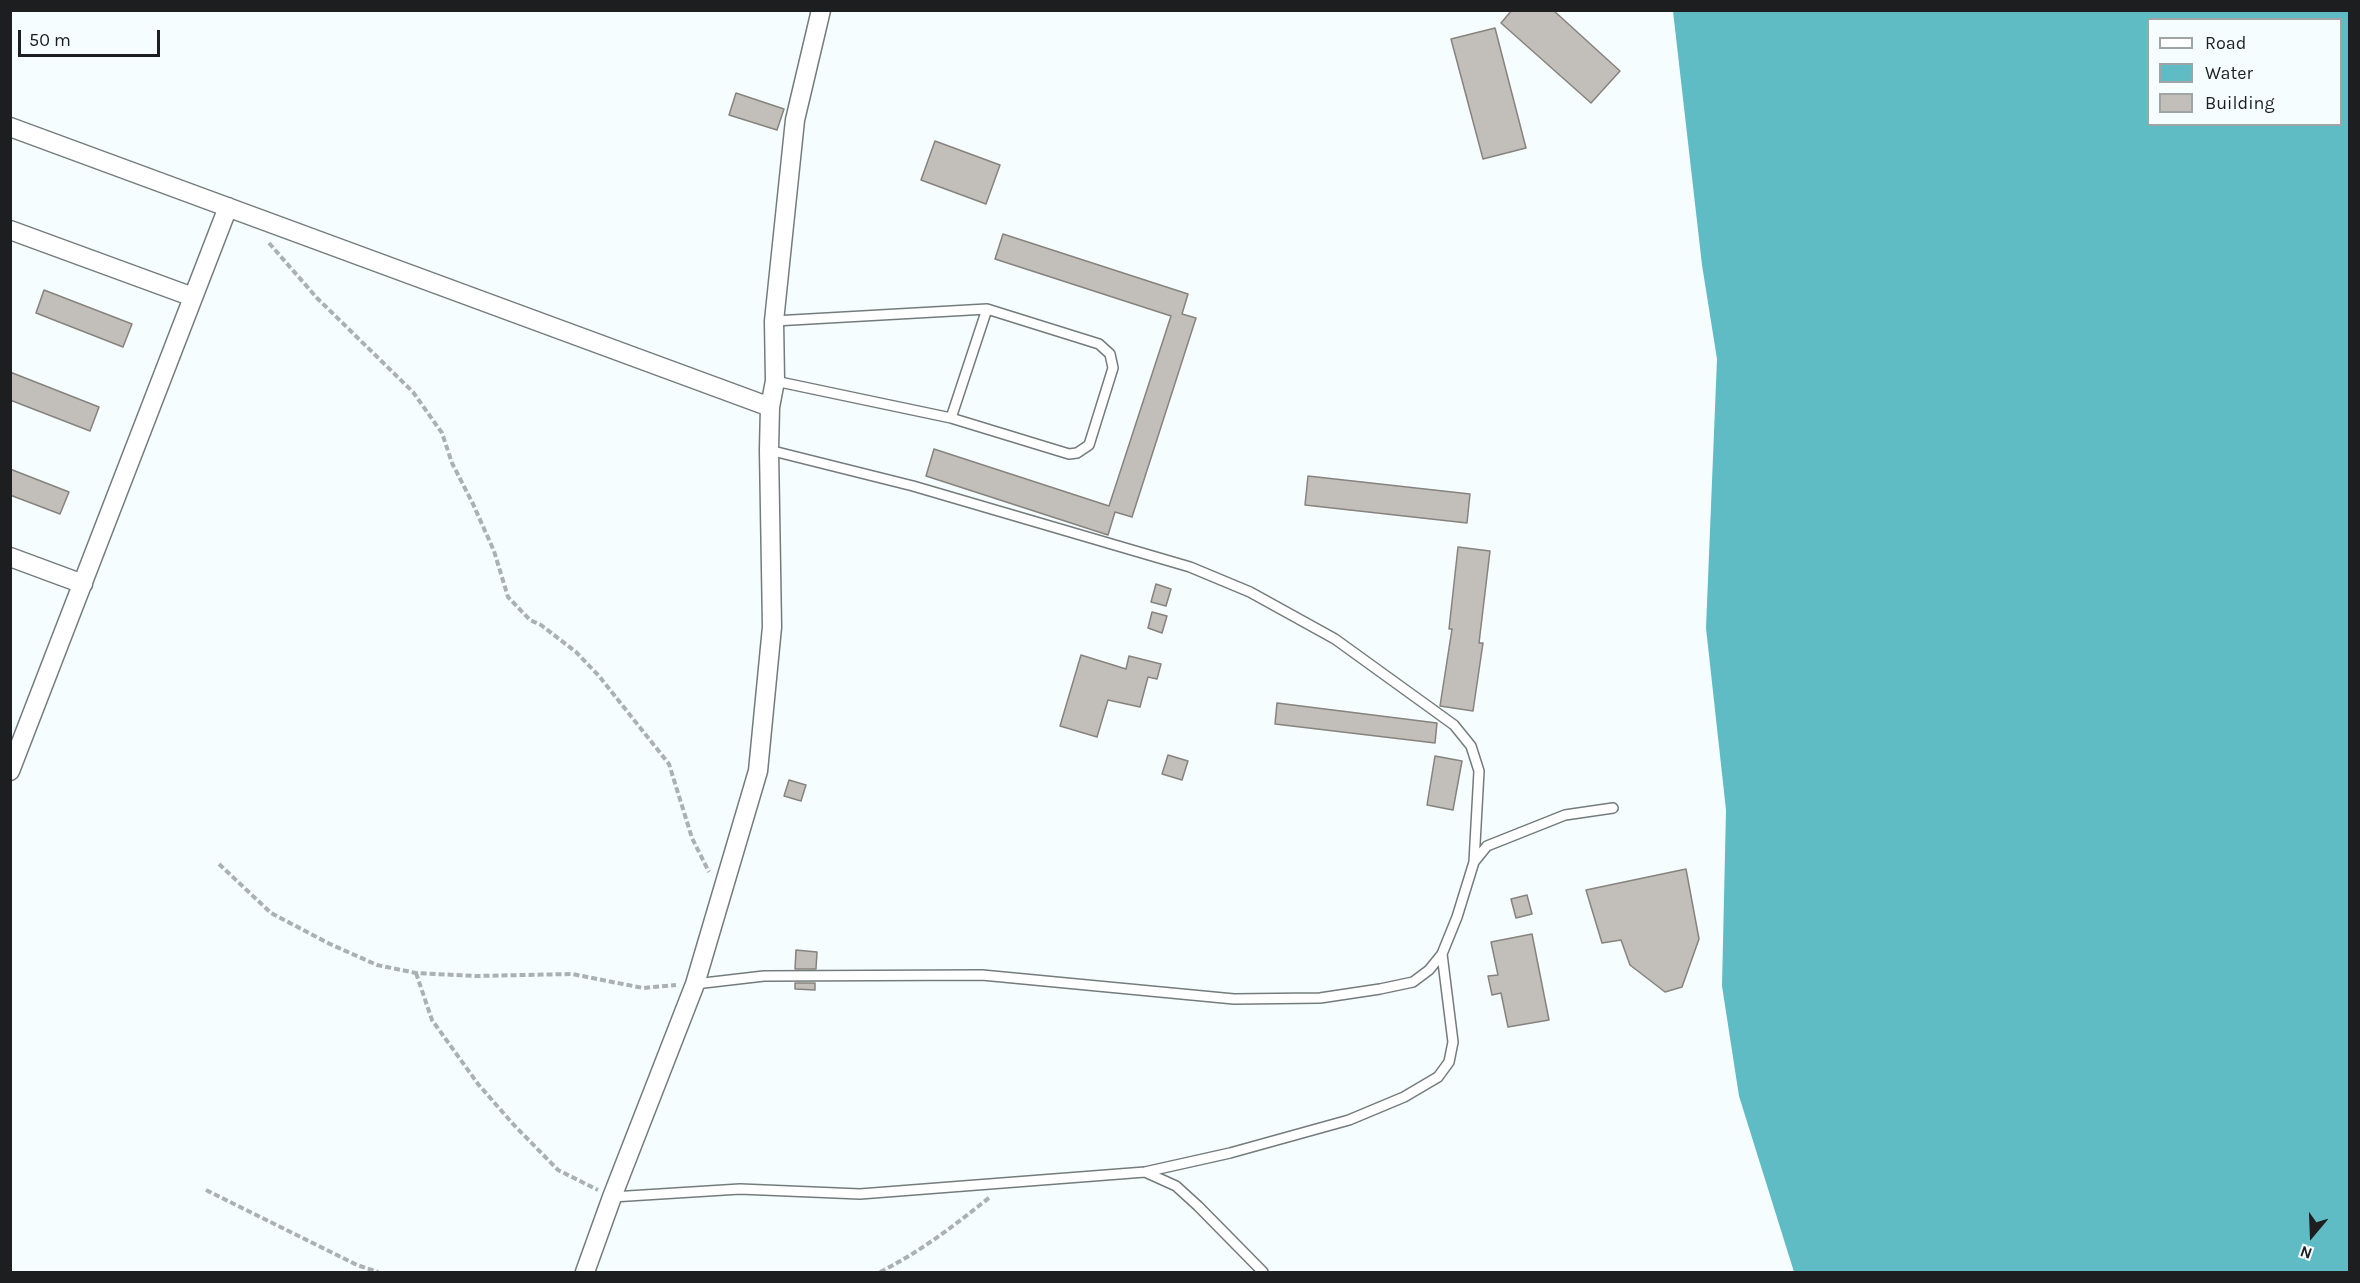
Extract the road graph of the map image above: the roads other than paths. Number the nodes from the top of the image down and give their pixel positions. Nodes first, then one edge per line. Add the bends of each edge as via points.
1 (821, 10) edge
2 (10, 127) edge
3 (228, 207) junction
4 (10, 230) edge
5 (193, 297) junction
6 (987, 309) junction
7 (774, 321) junction
8 (775, 381) junction
9 (770, 407) junction
10 (951, 418) junction
11 (769, 450) junction
12 (10, 557) edge
13 (83, 584) junction
14 (10, 771) edge
15 (1613, 808) dead end
16 (1474, 862) junction
17 (1442, 954) junction
18 (695, 984) junction
19 (1145, 1172) junction
20 (612, 1197) junction
21 (585, 1272) edge
22 (1263, 1272) edge

1 - 7 street via 795,120
2 - 3 street
3 - 5 street
3 - 9 street
4 - 5 street
5 - 13 street
6 - 7 lane
6 - 10 lane
6 - 10 lane via 1099,344 1110,354 1113,368 1089,445 1077,453 1061,453
7 - 8 street
8 - 9 street
8 - 10 lane
9 - 11 street
11 - 16 lane via 913,486 1191,567 1250,592 1335,639 1454,725 1471,746 1479,771
11 - 18 street via 772,627 758,771
12 - 13 street
13 - 14 street
15 - 16 lane via 1565,815 1498,840 1487,846
16 - 17 lane
17 - 18 lane via 1413,982 1320,998 1234,999 982,975 764,976
17 - 19 lane via 1453,1042 1449,1062 1438,1077 1404,1097 1349,1120
18 - 20 street
19 - 20 lane via 860,1194 740,1189
19 - 22 lane via 1176,1186
20 - 21 street

